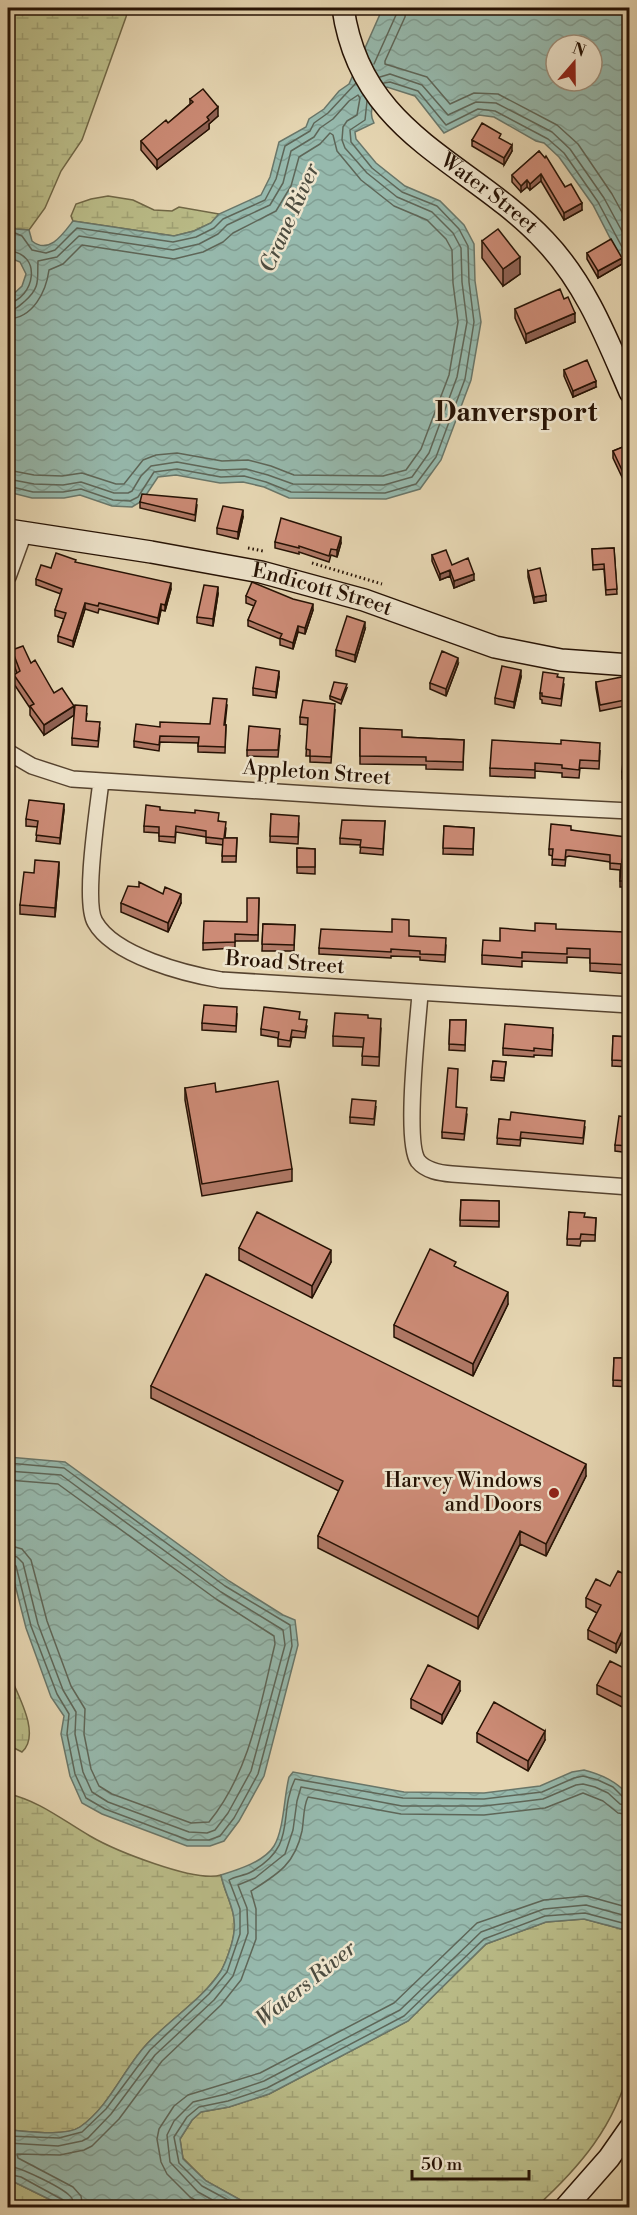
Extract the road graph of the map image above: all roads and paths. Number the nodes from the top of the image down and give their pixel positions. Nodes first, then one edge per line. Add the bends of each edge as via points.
1 (343, 8) edge
2 (630, 392) edge
3 (16, 531) edge
4 (248, 548) dead end
5 (264, 551) dead end
6 (312, 563) dead end
7 (8, 577) edge
8 (382, 584) dead end
9 (630, 665) edge
10 (8, 752) edge
11 (101, 781) junction
12 (630, 811) edge
13 (420, 994) junction
14 (630, 1005) edge
15 (630, 1187) edge
16 (630, 2128) edge
17 (565, 2208) edge

1 - 2 main road, Water Street via 365,76 386,108 414,137 507,206 547,242 591,306
3 - 7 street
3 - 9 main road, Endicott Street via 261,572 364,600 495,647 561,660
4 - 5 path
6 - 8 path
10 - 11 street, Appleton Street via 32,766 72,779
11 - 12 street, Appleton Street
11 - 13 street, Broad Street via 91,868 92,905 93,921 107,938 190,975
13 - 14 street, Broad Street
13 - 15 street via 411,1130 418,1160 427,1168 452,1174
16 - 17 main road

